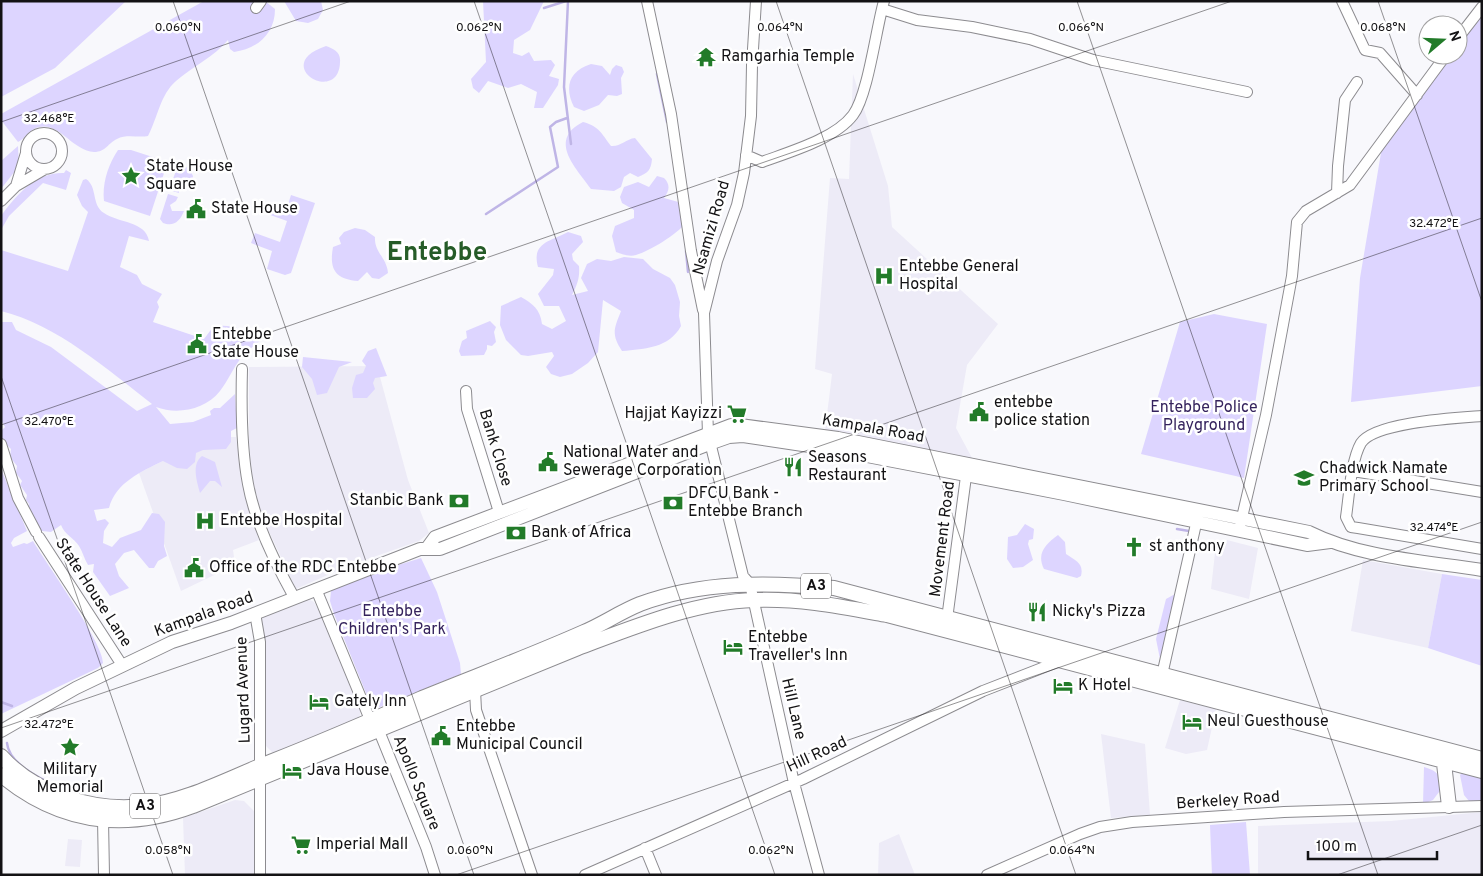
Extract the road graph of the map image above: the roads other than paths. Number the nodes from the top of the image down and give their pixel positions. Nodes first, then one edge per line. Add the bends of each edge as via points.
1 (648, 1) edge
2 (756, 1) edge
3 (1342, 1) edge
4 (883, 5) edge
5 (1482, 7) edge
6 (1468, 25) edge
7 (1439, 65) edge
8 (1357, 82) dead end
9 (1247, 92) dead end
10 (1417, 95) junction
11 (26, 153) junction
12 (746, 155) junction
13 (46, 169) junction
14 (16, 186) junction
15 (1337, 193) junction
16 (1, 201) edge
17 (704, 313) junction
18 (242, 369) dead end
19 (466, 391) dead end
20 (1482, 416) edge
21 (710, 438) junction
22 (1, 444) edge
23 (837, 444) junction
24 (968, 463) junction
25 (1353, 471) junction
26 (965, 476) junction
27 (1482, 492) edge
28 (1200, 509) junction
29 (499, 512) junction
30 (1241, 518) junction
31 (1196, 523) junction
32 (1239, 531) junction
33 (1330, 542) junction
34 (427, 548) junction
35 (1482, 550) edge
36 (1482, 570) edge
37 (750, 584) junction
38 (316, 589) junction
39 (294, 598) junction
40 (753, 600) junction
41 (255, 613) junction
42 (947, 619) junction
43 (1060, 660) junction
44 (122, 665) junction
45 (1162, 675) junction
46 (475, 690) junction
47 (375, 727) junction
48 (1, 731) edge
49 (1, 756) edge
50 (1443, 756) junction
51 (1482, 759) edge
52 (261, 766) junction
53 (1482, 771) edge
54 (1, 775) edge
55 (259, 780) junction
56 (794, 782) junction
57 (1449, 806) junction
58 (1482, 806) edge
59 (103, 820) junction
60 (645, 848) junction
61 (104, 875) edge
62 (260, 875) edge
63 (435, 875) edge
64 (532, 875) edge
65 (585, 875) edge
66 (656, 875) edge
67 (819, 875) edge
68 (987, 875) edge

1 - 17 street via 671,114 691,251
2 - 12 street, Nsamizi Road
3 - 10 street via 1365,50 1380,53
4 - 9 street via 917,20 1030,39 1093,60
4 - 12 street via 861,98 853,116 826,136 762,162
5 - 6 street
7 - 10 street
8 - 15 street via 1345,100
10 - 15 street via 1363,170
11 - 13 street via 32,165
11 - 13 street via 27,143 33,136 42,133 56,137 62,147 61,156 56,165
11 - 14 street
12 - 17 street, Nsamizi Road via 737,205 717,261
13 - 14 street
14 - 16 street
15 - 30 street via 1306,211 1297,222 1292,276 1266,415
17 - 21 street, Nsamizi Road
18 - 39 street via 243,440 248,484 259,522
19 - 29 street, Bank Close via 467,409
20 - 25 street via 1377,430 1362,442
21 - 23 main road, Kampala Road via 731,425 740,425
21 - 29 main road, Kampala Road
21 - 34 main road, Kampala Road via 440,549
21 - 37 street, Hill Lane via 743,576
22 - 44 street, State House Lane via 18,498 37,534
23 - 24 main road, Kampala Road
23 - 26 main road, Kampala Road
24 - 26 street, Movement Road
24 - 28 main road, Kampala Road
25 - 27 street
25 - 35 street via 1346,517 1352,526
26 - 31 main road, Kampala Road
26 - 42 street, Movement Road
28 - 30 main road, Kampala Road
28 - 31 street
29 - 34 main road, Kampala Road via 435,537
30 - 32 street
30 - 33 main road, Kampala Road via 1309,532
31 - 32 main road, Kampala Road
31 - 45 street
32 - 33 main road, Kampala Road via 1307,545
33 - 36 main road, Kampala Road
34 - 38 main road, Kampala Road
37 - 40 street, Hill Lane
37 - 42 highway, A3 via 834,588
37 - 47 highway, A3 via 702,588 638,605 585,632 422,698
38 - 39 main road, Kampala Road
38 - 47 street, Apollo Square
39 - 41 main road, Kampala Road
40 - 43 highway, A3 via 826,604 887,615
40 - 46 highway, A3 via 716,605 642,624
40 - 56 street, Hill Lane
41 - 44 main road, Kampala Road via 172,642
41 - 52 street, Lugard Avenue via 260,642
42 - 45 highway, A3
43 - 50 highway, A3
43 - 56 street, Hill Road via 938,712
44 - 48 main road, Kampala Road
45 - 50 highway, A3
46 - 47 highway, A3
46 - 64 street via 476,710
47 - 52 highway, A3
47 - 55 highway, A3
47 - 63 street, Apollo Square
49 - 52 highway, A3 via 28,778 65,797 118,808 165,802
50 - 51 highway, A3
50 - 53 highway, A3
50 - 57 highway
52 - 55 street, Lugard Avenue
54 - 59 highway, A3 via 44,804 74,815
55 - 59 highway, A3 via 175,813 132,821
55 - 62 street
56 - 60 street, Hill Road
56 - 67 street, Hill Lane
57 - 58 street, Berkeley Road
57 - 68 street, Berkeley Road via 1408,810 1284,812 1108,826 1055,844
59 - 61 street
60 - 65 street, Hill Road
60 - 66 street

